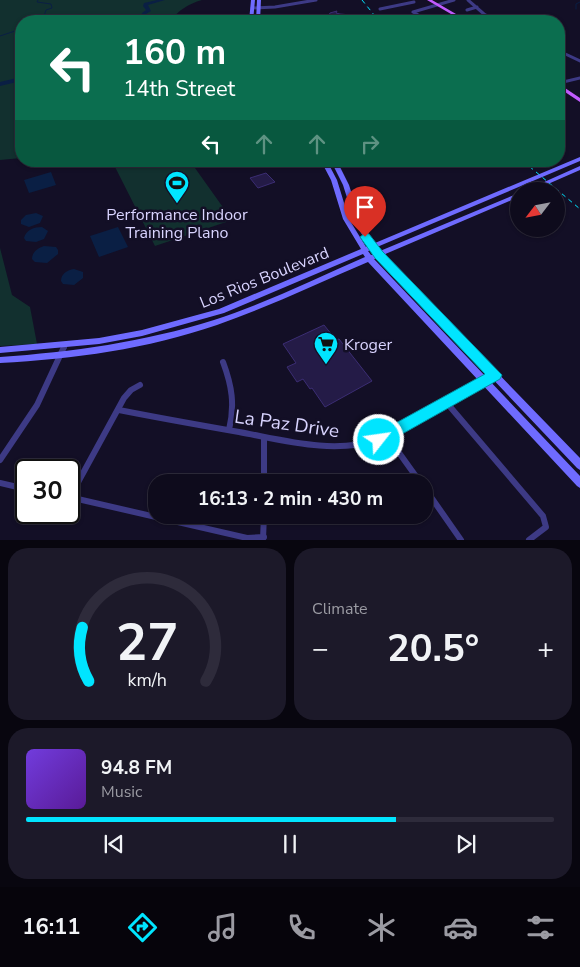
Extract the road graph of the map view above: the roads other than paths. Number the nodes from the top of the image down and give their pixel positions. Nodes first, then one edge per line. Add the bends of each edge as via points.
1 (253, 0) edge
2 (259, 0) edge
3 (316, 0) edge
4 (409, 0) edge
5 (429, 0) edge
6 (454, 0) edge
7 (468, 0) edge
8 (414, 2) junction
9 (439, 2) edge
10 (477, 7) junction
11 (252, 8) junction
12 (258, 8) junction
13 (425, 8) junction
14 (380, 9) dead end
15 (467, 10) dead end
16 (251, 15) edge
17 (258, 15) edge
18 (418, 15) edge
19 (457, 15) edge
20 (462, 15) edge
21 (486, 15) edge
22 (565, 54) edge
23 (580, 61) edge
24 (580, 78) edge
25 (565, 82) edge
26 (565, 86) edge
27 (565, 88) edge
28 (580, 95) edge
29 (580, 100) edge
30 (580, 158) edge
31 (565, 164) edge
32 (327, 167) edge
33 (337, 167) edge
34 (559, 167) edge
35 (580, 168) edge
36 (548, 182) edge
37 (348, 190) junction
38 (338, 191) junction
39 (485, 199) junction
40 (510, 199) edge
41 (493, 206) junction
42 (440, 218) junction
43 (450, 224) junction
44 (373, 248) junction
45 (364, 252) junction
46 (379, 255) junction
47 (369, 258) junction
48 (297, 279) junction
49 (303, 287) junction
50 (251, 304) junction
51 (437, 315) junction
52 (427, 320) junction
53 (65, 345) junction
54 (0, 350) edge
55 (61, 356) junction
56 (0, 360) edge
57 (223, 362) dead end
58 (495, 375) junction
59 (484, 380) junction
60 (140, 385) dead end
61 (446, 402) junction
62 (118, 410) junction
63 (229, 430) junction
64 (387, 436) junction
65 (264, 437) junction
66 (0, 460) edge
67 (580, 464) edge
68 (264, 474) edge
69 (414, 474) edge
70 (80, 479) edge
71 (580, 482) edge
72 (0, 483) edge
73 (15, 486) edge
74 (80, 499) edge
75 (433, 500) edge
76 (264, 524) edge
77 (263, 538) edge
78 (461, 540) edge
79 (529, 540) edge

1 - 11 main road
2 - 12 main road
3 - 12 street
4 - 8 street
5 - 9 main road
6 - 9 street
7 - 10 street
8 - 13 street
8 - 14 street
9 - 13 street
9 - 19 main road
9 - 20 main road
10 - 15 street
10 - 21 street
11 - 12 street
11 - 16 main road
12 - 17 main road
13 - 18 street via 413,12
22 - 23 street
24 - 25 street
26 - 28 main road
27 - 29 main road
30 - 31 main road, Los Rios Boulevard
32 - 38 main road
33 - 37 main road
34 - 39 main road, Los Rios Boulevard
35 - 36 main road
37 - 38 main road
37 - 44 main road via 358,223
38 - 45 main road via 346,219
39 - 41 main road
39 - 42 main road, Los Rios Boulevard
40 - 41 main road, Los Rios Boulevard
41 - 43 main road, Los Rios Boulevard
42 - 43 main road
42 - 44 main road, Los Rios Boulevard
43 - 46 main road, Los Rios Boulevard
44 - 45 main road, Los Rios Boulevard
44 - 46 main road
45 - 47 main road
45 - 48 main road, Los Rios Boulevard
46 - 47 main road, Los Rios Boulevard
46 - 51 main road
47 - 49 main road, Los Rios Boulevard
47 - 52 main road
48 - 49 main road
48 - 50 main road, Los Rios Boulevard
49 - 50 main road, Los Rios Boulevard
50 - 53 main road, Los Rios Boulevard via 142,333
50 - 55 main road, Los Rios Boulevard via 215,322 180,333
51 - 52 main road
51 - 58 main road
52 - 59 main road
53 - 54 main road, Los Rios Boulevard
53 - 55 street
55 - 56 main road, Los Rios Boulevard
55 - 66 street via 44,393 13,445
57 - 63 street via 234,401
58 - 59 street, La Paz Drive
58 - 67 main road
59 - 61 street, La Paz Drive
59 - 71 main road
60 - 62 street via 124,398
61 - 64 street, La Paz Drive
61 - 79 street via 546,521 546,527
62 - 63 street, La Paz Drive
62 - 70 street
63 - 65 street, La Paz Drive
64 - 65 street, La Paz Drive via 367,445 338,447
64 - 69 street
65 - 68 street
72 - 73 street
74 - 77 street via 247,538
75 - 78 street
76 - 77 street

